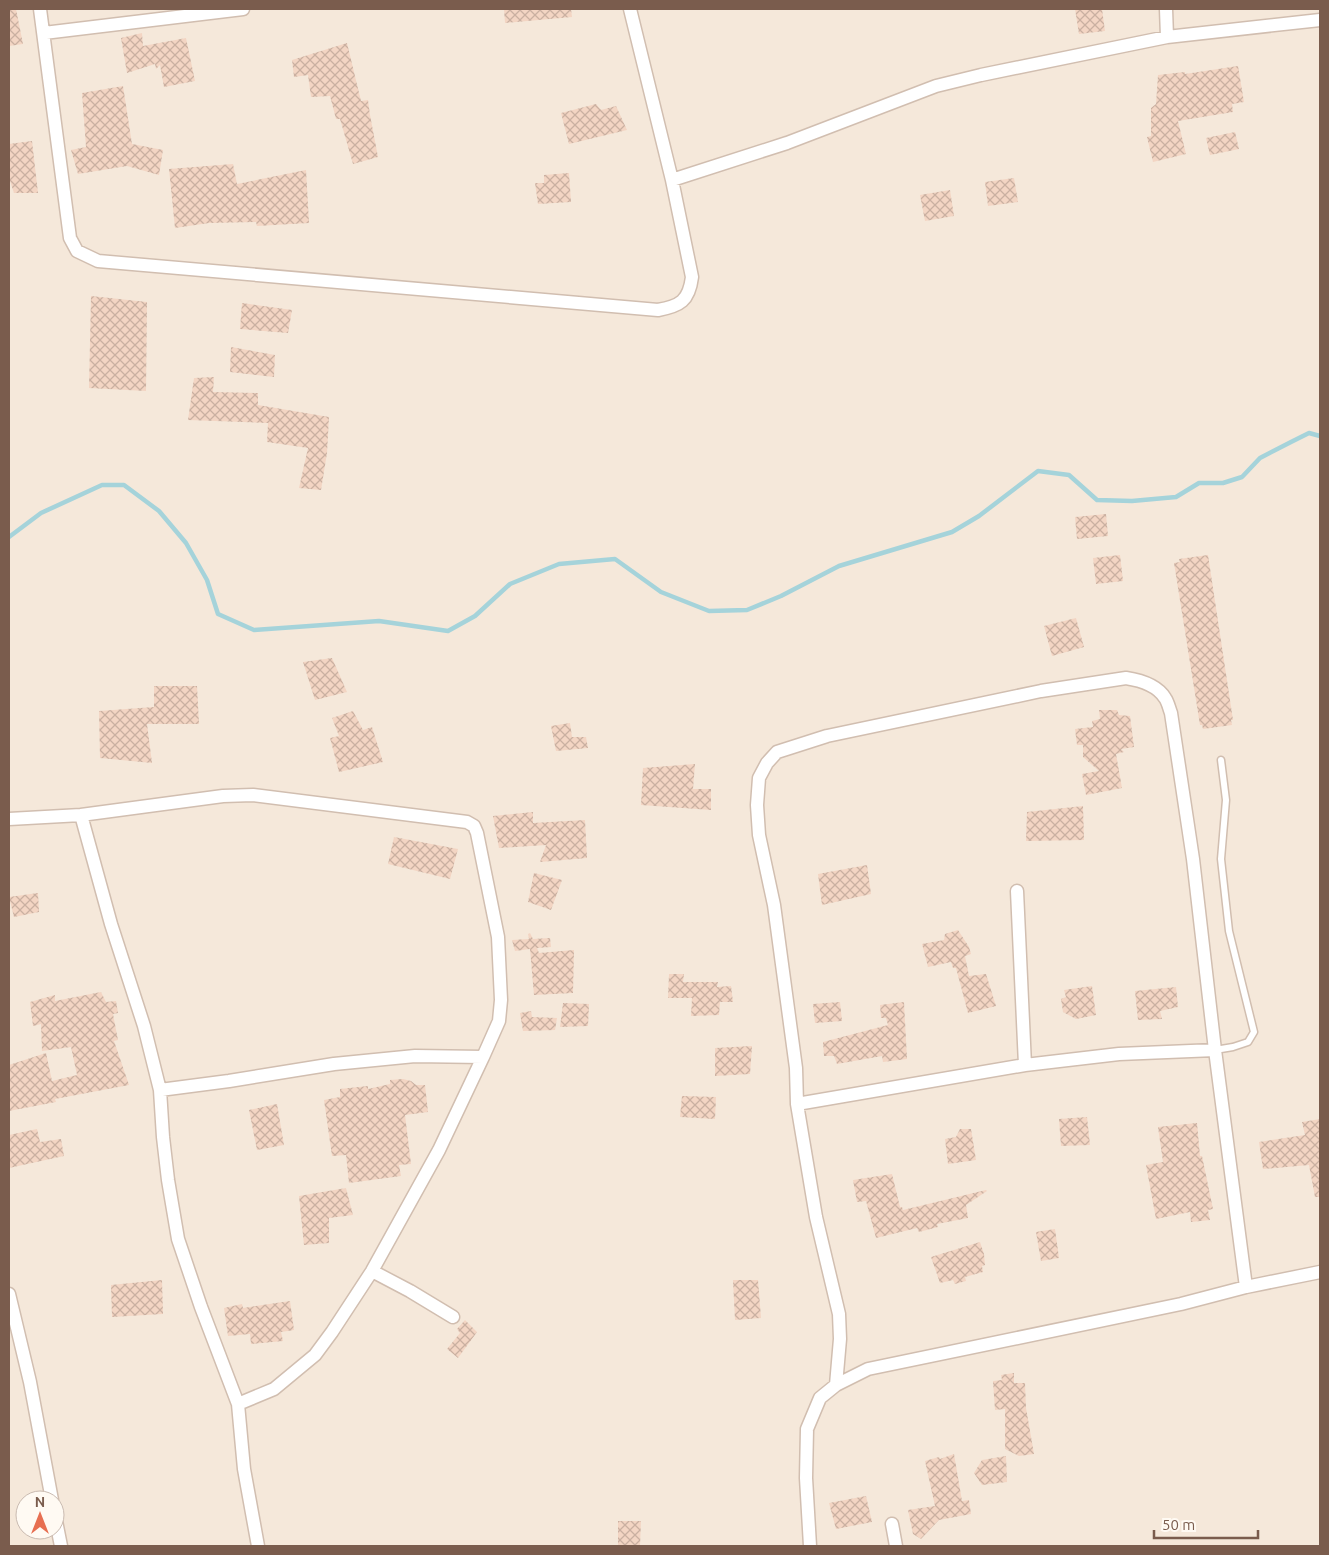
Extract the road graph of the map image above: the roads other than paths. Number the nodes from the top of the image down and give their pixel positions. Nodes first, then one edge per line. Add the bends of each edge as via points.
1 (40, 9) edge
2 (243, 9) edge
3 (630, 9) edge
4 (1166, 9) edge
5 (1320, 20) edge
6 (44, 33) junction
7 (1167, 37) junction
8 (672, 180) junction
9 (1221, 760) dead end
10 (81, 815) junction
11 (9, 819) edge
12 (1017, 890) dead end
13 (1215, 1050) junction
14 (483, 1056) junction
15 (1025, 1065) junction
16 (160, 1090) junction
17 (797, 1104) junction
18 (372, 1271) junction
19 (1320, 1272) edge
20 (1246, 1287) junction
21 (9, 1294) edge
22 (453, 1317) dead end
23 (836, 1385) junction
24 (238, 1404) junction
25 (50, 1490) edge
26 (892, 1524) dead end
27 (258, 1546) edge
28 (810, 1546) edge
29 (896, 1546) edge

1 - 6 street
2 - 6 street
3 - 8 street
4 - 7 street
5 - 7 street
6 - 8 street via 70,238 77,251 98,261 658,310 673,307 691,290 692,278
7 - 8 street via 936,86 787,143
9 - 13 lane via 1226,800 1221,859 1230,931 1254,1032 1248,1042
10 - 11 street
10 - 14 street via 238,794 467,822 474,826 498,937 500,982 499,1021
10 - 16 street
12 - 15 street
13 - 15 street via 1119,1054
13 - 17 street via 1193,859 1171,713 1165,697 1153,687 1126,678 1041,691 827,736 777,752 767,763 759,778 759,835 774,905 796,1068
13 - 20 street
14 - 16 street via 415,1056 352,1062
14 - 18 street via 439,1150
15 - 17 street
16 - 24 street via 168,1180 178,1239
17 - 23 street via 816,1217 839,1314
18 - 22 street
18 - 24 street via 315,1355 274,1389
19 - 20 street
20 - 23 street via 1181,1304 868,1369
21 - 25 street
23 - 28 street via 820,1398 807,1429
24 - 27 street via 244,1469
26 - 29 street

